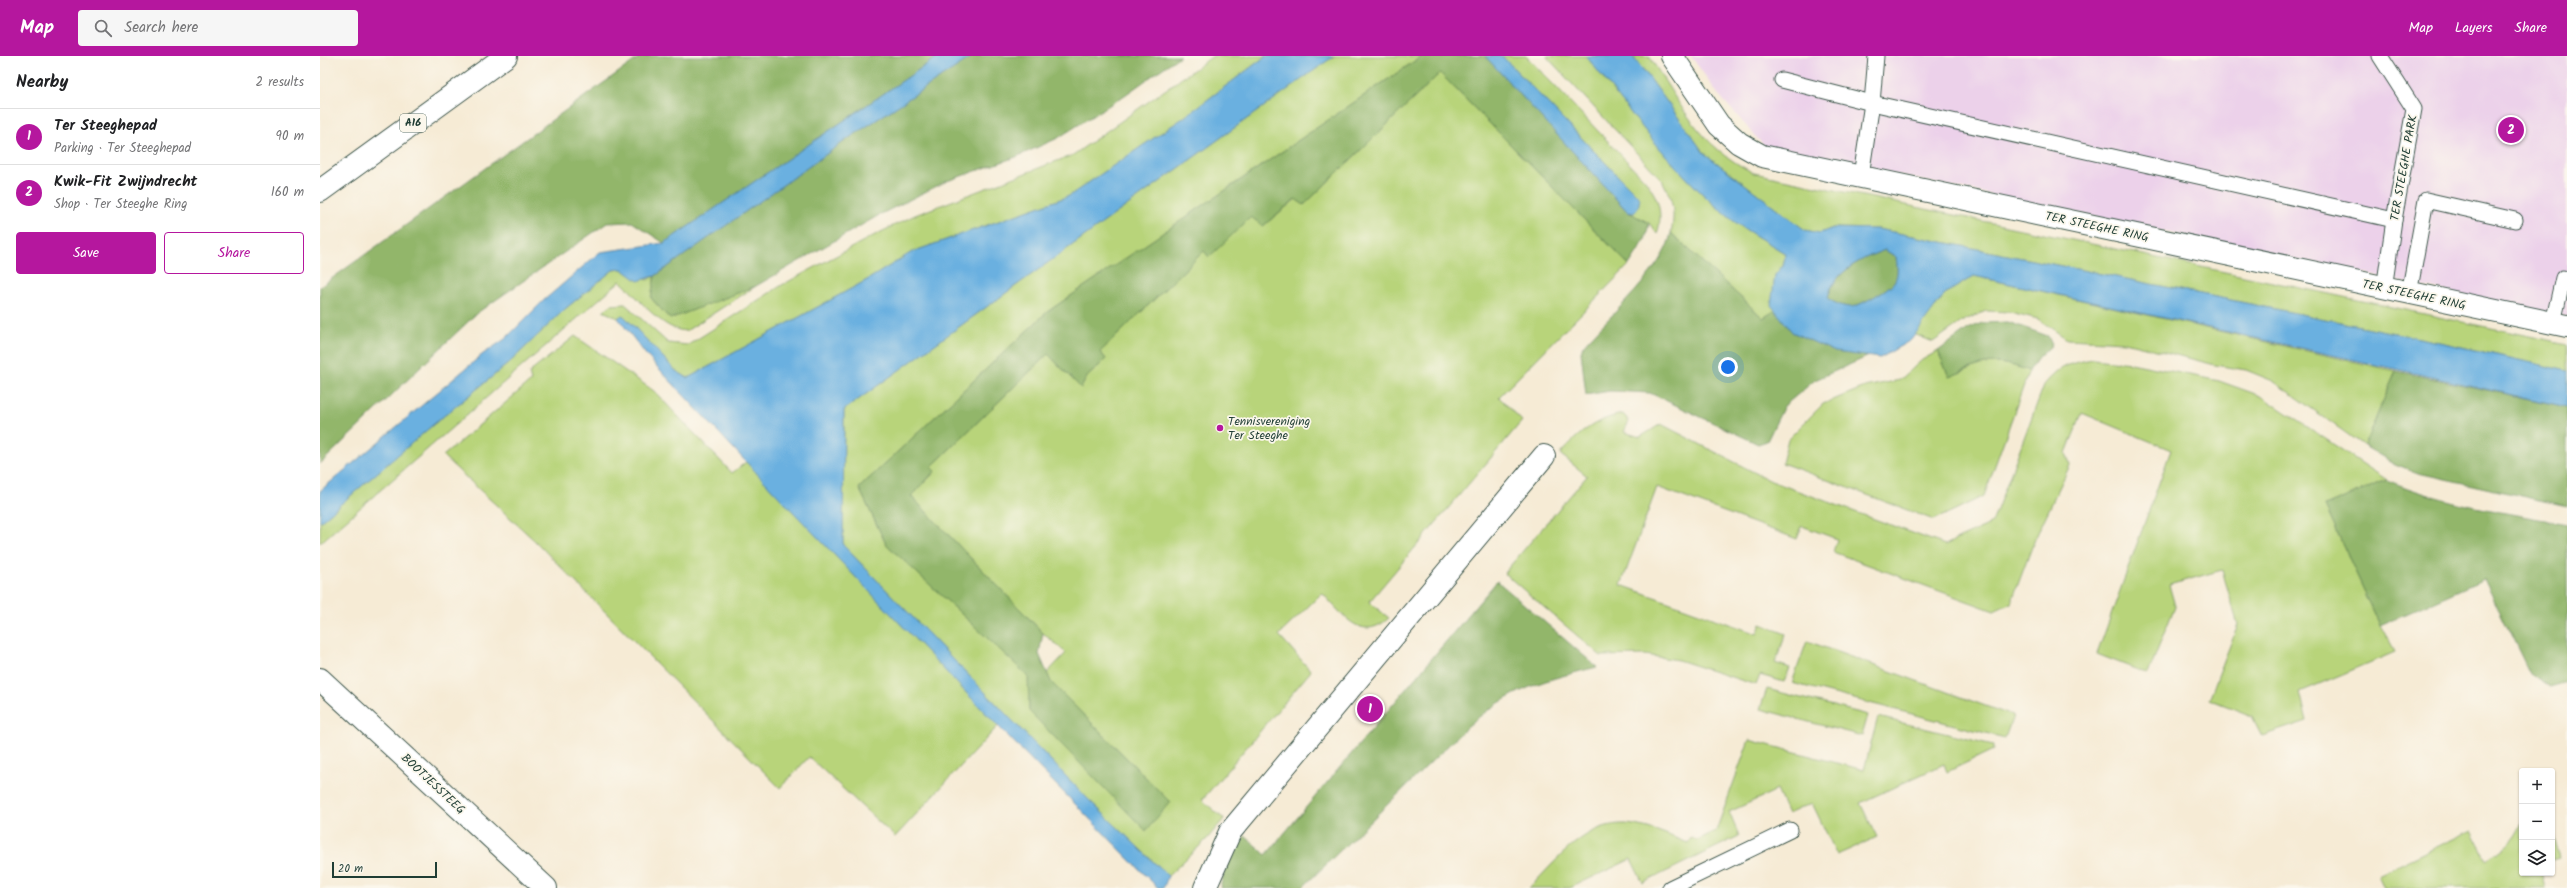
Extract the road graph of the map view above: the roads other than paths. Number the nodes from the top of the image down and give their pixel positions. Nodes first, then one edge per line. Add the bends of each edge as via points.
1 (506, 56) edge
2 (1672, 56) edge
3 (1876, 56) edge
4 (2380, 56) edge
5 (1782, 80) dead end
6 (1872, 103) junction
7 (1861, 176) junction
8 (320, 191) edge
9 (2394, 220) junction
10 (2515, 220) dead end
11 (2567, 279) edge
12 (2384, 289) junction
13 (2409, 294) junction
14 (2560, 325) edge
15 (1544, 456) dead end
16 (320, 679) edge
17 (1790, 830) dead end
18 (546, 888) edge
19 (1205, 888) edge
20 (1670, 888) edge

1 - 8 main road, A16
2 - 7 main road, TER STEEGHE RING via 1719,125 1739,143 1762,156
3 - 6 lane
4 - 9 lane, TER STEEGHE PARK via 2414,109
5 - 6 lane
6 - 7 lane
6 - 9 lane
7 - 12 main road, TER STEEGHE RING
9 - 12 lane, TER STEEGHE PARK
10 - 13 lane via 2426,200
11 - 14 lane via 2563,278
12 - 13 main road, TER STEEGHE RING
13 - 14 main road, TER STEEGHE RING
15 - 19 main road via 1230,832
16 - 18 main road, BOOTJESSTEEG
17 - 20 lane

